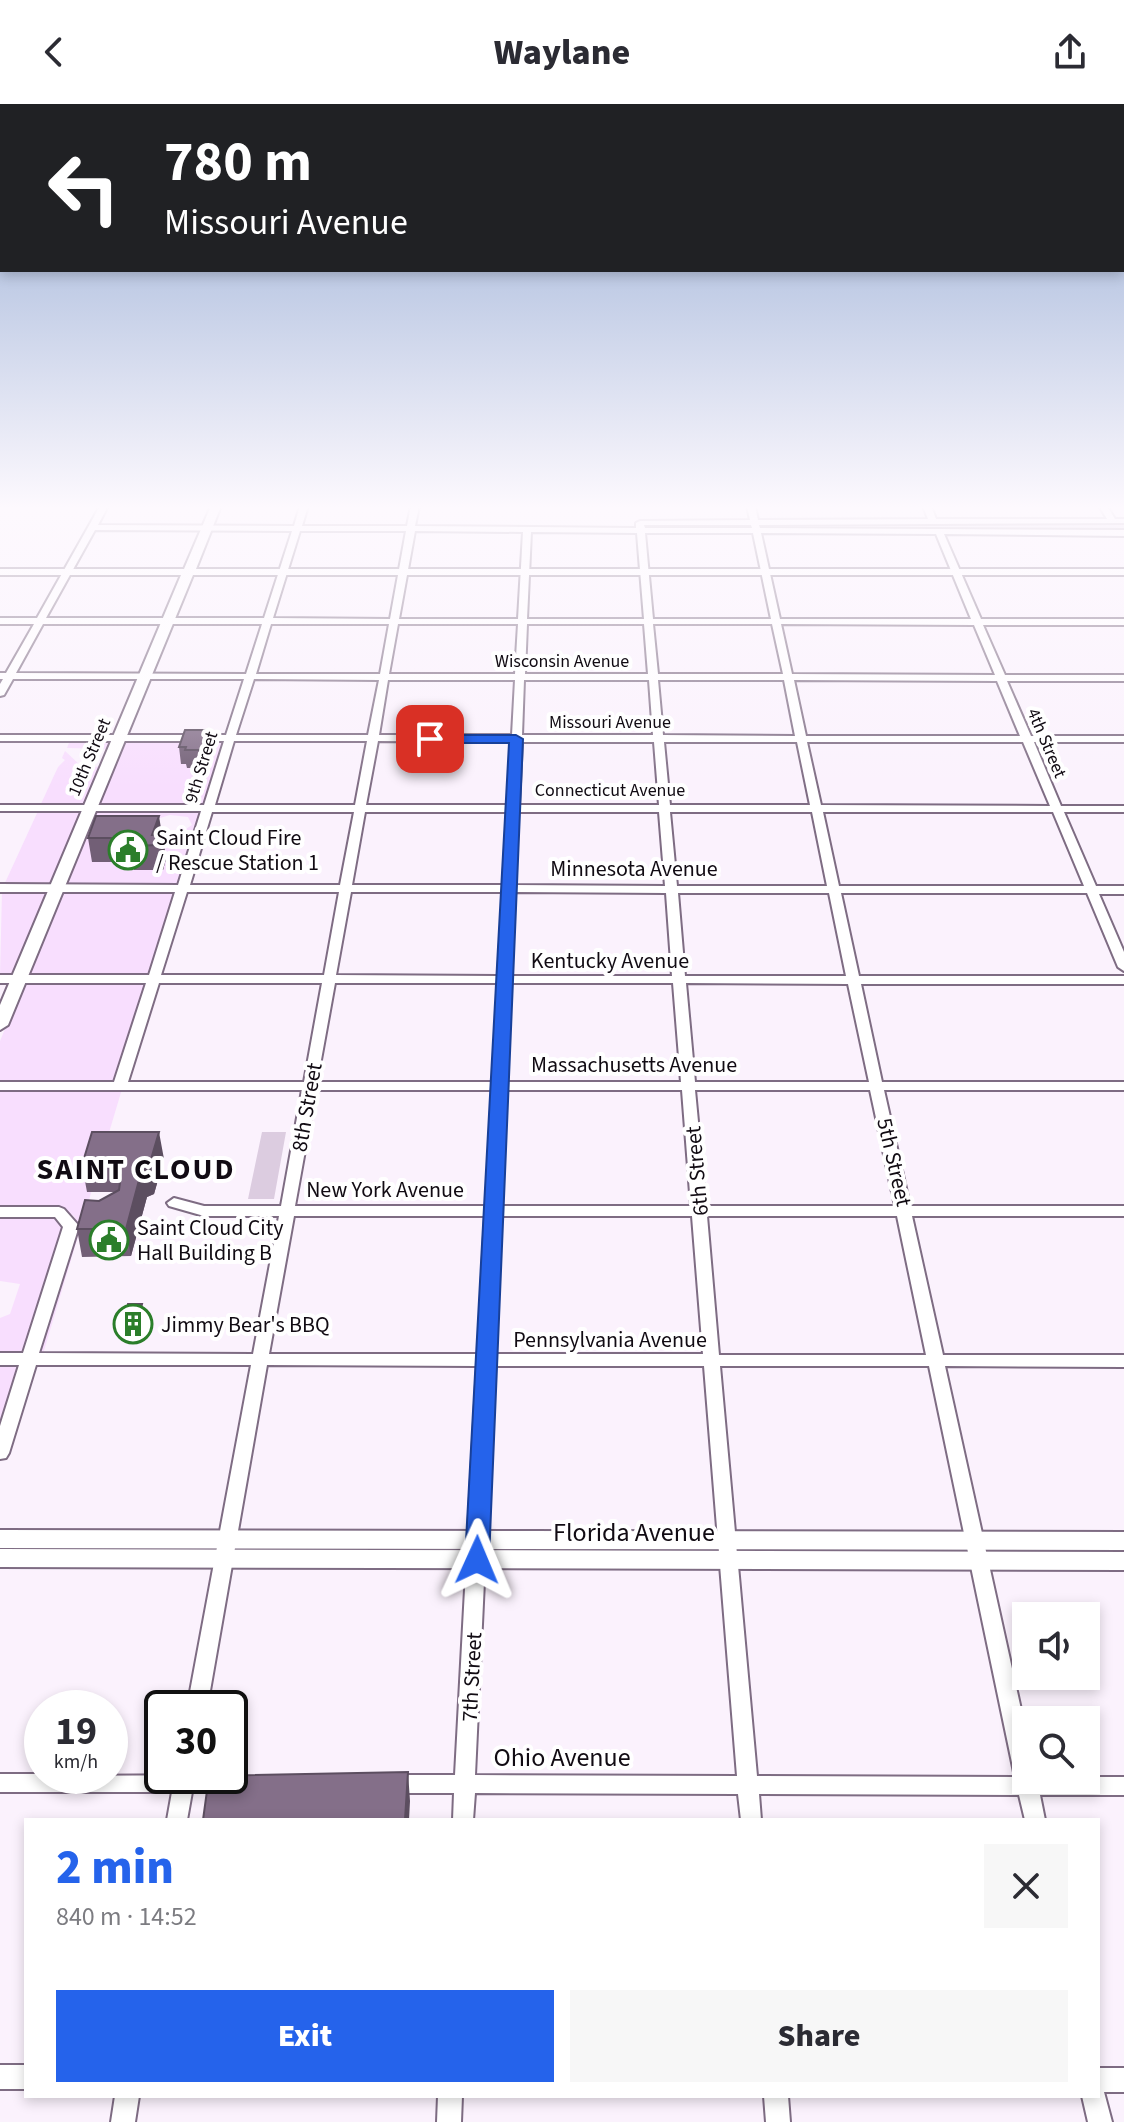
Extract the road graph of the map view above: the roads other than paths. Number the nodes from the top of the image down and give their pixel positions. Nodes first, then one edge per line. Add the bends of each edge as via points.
1 (51, 600) edge
2 (176, 600) edge
3 (274, 600) edge
4 (398, 600) edge
5 (523, 600) edge
6 (647, 600) edge
7 (773, 600) edge
8 (968, 600) edge
9 (0, 621) edge
10 (40, 621) junction
11 (167, 621) junction
12 (267, 621) junction
13 (394, 621) junction
14 (649, 621) junction
15 (778, 621) junction
16 (522, 622) junction
17 (977, 622) junction
18 (1124, 622) edge
19 (5, 676) edge
20 (144, 676) junction
21 (250, 676) junction
22 (384, 676) junction
23 (654, 676) junction
24 (520, 677) junction
25 (789, 677) junction
26 (1002, 677) junction
27 (1124, 678) edge
28 (0, 693) edge
29 (0, 738) edge
30 (119, 738) junction
31 (659, 738) junction
32 (802, 738) junction
33 (231, 739) junction
34 (372, 739) junction
35 (516, 739) junction
36 (1028, 739) junction
37 (1124, 739) edge
38 (0, 808) edge
39 (90, 808) junction
40 (209, 808) junction
41 (360, 808) junction
42 (513, 808) junction
43 (819, 808) junction
44 (665, 809) junction
45 (1124, 809) edge
46 (1057, 810) junction
47 (509, 887) junction
48 (0, 888) edge
49 (57, 888) junction
50 (183, 888) junction
51 (346, 888) junction
52 (836, 888) junction
53 (669, 889) junction
54 (1092, 890) junction
55 (1124, 890) edge
56 (1124, 967) edge
57 (0, 979) edge
58 (19, 979) junction
59 (154, 979) junction
60 (329, 979) junction
61 (505, 980) junction
62 (679, 980) junction
63 (855, 980) junction
64 (1124, 980) edge
65 (0, 1025) edge
66 (120, 1085) junction
67 (310, 1085) junction
68 (499, 1085) junction
69 (0, 1086) edge
70 (688, 1086) junction
71 (878, 1086) junction
72 (1124, 1086) edge
73 (174, 1203) dead end
74 (287, 1211) junction
75 (494, 1211) junction
76 (700, 1211) junction
77 (906, 1211) junction
78 (1124, 1211) edge
79 (0, 1212) edge
80 (0, 1359) edge
81 (29, 1359) junction
82 (487, 1361) junction
83 (711, 1361) junction
84 (938, 1361) junction
85 (1124, 1361) edge
86 (260, 1362) junction
87 (0, 1453) edge
88 (0, 1539) edge
89 (1124, 1541) edge
90 (477, 1549) junction
91 (226, 1550) junction
92 (727, 1551) junction
93 (977, 1551) junction
94 (0, 1558) edge
95 (1124, 1561) edge
96 (200, 1690) edge
97 (1012, 1716) edge
98 (144, 1781) edge
99 (0, 1783) edge
100 (372, 1784) edge
101 (465, 1784) junction
102 (748, 1786) junction
103 (1100, 1786) edge
104 (1124, 1786) edge
105 (1012, 1787) edge
106 (182, 1794) edge
107 (1029, 1794) edge
108 (177, 1818) edge
109 (463, 1818) edge
110 (751, 1818) edge
111 (1035, 1818) edge
112 (0, 2077) edge
113 (24, 2077) edge
114 (1100, 2080) edge
115 (1124, 2080) edge
116 (127, 2098) edge
117 (450, 2098) edge
118 (776, 2098) edge
119 (1094, 2098) edge
120 (123, 2122) edge
121 (449, 2122) edge
122 (778, 2122) edge
123 (1100, 2122) edge

1 - 10 street
2 - 11 street, 10th Street
3 - 12 street, 9th Street
4 - 13 street, 8th Street
5 - 16 street, 7th Street
6 - 14 street, 6th Street
7 - 15 street, 5th Street
8 - 17 street, 4th Street
9 - 10 street
10 - 11 street
10 - 19 street
11 - 12 street
11 - 20 street, 10th Street
12 - 13 street
12 - 21 street, 9th Street
13 - 16 street
13 - 22 street, 8th Street
14 - 15 street
14 - 16 street
14 - 23 street, 6th Street
15 - 17 street
15 - 25 street, 5th Street
16 - 24 street, 7th Street
17 - 18 street
17 - 26 street, 4th Street
19 - 20 street, Wisconsin Avenue
19 - 28 street
20 - 21 street, Wisconsin Avenue
20 - 30 street, 10th Street
21 - 22 street, Wisconsin Avenue
21 - 33 street, 9th Street
22 - 24 street, Wisconsin Avenue
22 - 34 street, 8th Street
23 - 24 street, Wisconsin Avenue
23 - 25 street, Wisconsin Avenue
23 - 31 street, 6th Street
24 - 35 street, 7th Street
25 - 26 street, Wisconsin Avenue
25 - 32 street, 5th Street
26 - 27 street, Wisconsin Avenue
26 - 36 street, 4th Street
29 - 30 street, Missouri Avenue
30 - 33 street, Missouri Avenue
30 - 39 street, 10th Street
31 - 32 street, Missouri Avenue
31 - 35 street, Missouri Avenue
31 - 44 street, 6th Street
32 - 36 street, Missouri Avenue
32 - 43 street, 5th Street
33 - 34 street, Missouri Avenue
33 - 40 street, 9th Street
34 - 35 street, Missouri Avenue
34 - 41 street, 8th Street
35 - 42 street, 7th Street
36 - 37 street, Missouri Avenue
36 - 46 street, 4th Street
38 - 39 street, Connecticut Avenue
39 - 40 street, Connecticut Avenue
39 - 49 street, 10th Street
40 - 41 street, Connecticut Avenue
40 - 50 street, 9th Street
41 - 42 street, Connecticut Avenue
41 - 51 street, 8th Street
42 - 44 street, Connecticut Avenue
42 - 47 street, 7th Street
43 - 44 street, Connecticut Avenue
43 - 46 street, Connecticut Avenue
43 - 52 street, 5th Street
44 - 53 street, 6th Street
45 - 46 street, Connecticut Avenue
46 - 54 street, 4th Street
47 - 51 street, Minnesota Avenue
47 - 53 street, Minnesota Avenue
47 - 61 street, 7th Street
48 - 49 street, Minnesota Avenue
49 - 50 street, Minnesota Avenue
49 - 58 street, 10th Street
50 - 51 street, Minnesota Avenue
50 - 59 street, 9th Street
51 - 60 street, 8th Street
52 - 53 street, Minnesota Avenue
52 - 54 street, Minnesota Avenue
52 - 63 street, 5th Street
53 - 62 street, 6th Street
54 - 55 street, Minnesota Avenue
54 - 56 street, 4th Street
57 - 58 street, Kentucky Avenue
58 - 59 street, Kentucky Avenue
58 - 65 street, 10th Street
59 - 60 street, Kentucky Avenue
59 - 66 street, 9th Street
60 - 61 street, Kentucky Avenue
60 - 67 street, 8th Street
61 - 62 street, Kentucky Avenue
61 - 68 street, 7th Street
62 - 63 street, Kentucky Avenue
62 - 70 street, 6th Street
63 - 64 street, Kentucky Avenue
63 - 71 street, 5th Street
66 - 67 street, Massachusetts Avenue
66 - 69 street, Massachusetts Avenue
67 - 68 street, Massachusetts Avenue
67 - 74 street, 8th Street
68 - 70 street, Massachusetts Avenue
68 - 75 street, 7th Street
70 - 71 street, Massachusetts Avenue
70 - 76 street, 6th Street
71 - 72 street, Massachusetts Avenue
71 - 77 street, 5th Street
73 - 74 street, New York Avenue via 204,1211
74 - 75 street, New York Avenue
74 - 86 street, 8th Street
75 - 76 street, New York Avenue
75 - 82 street, 7th Street
76 - 77 street, New York Avenue
76 - 83 street, 6th Street
77 - 78 street, New York Avenue
77 - 84 street, 5th Street
79 - 81 street via 59,1212 71,1226
80 - 81 street, Pennsylvania Avenue
81 - 86 street, Pennsylvania Avenue
81 - 87 street
82 - 83 street, Pennsylvania Avenue
82 - 86 street, Pennsylvania Avenue
82 - 90 street, 7th Street
83 - 84 street, Pennsylvania Avenue
83 - 92 street, 6th Street
84 - 85 street, Pennsylvania Avenue
84 - 93 street, 5th Street
86 - 91 street, 8th Street
88 - 91 street, Florida Avenue
89 - 93 street, Florida Avenue
90 - 91 street, Florida Avenue
90 - 92 street, Florida Avenue
90 - 101 street, 7th Street
91 - 94 street, Florida Avenue
91 - 96 street, 8th Street
92 - 93 street, Florida Avenue
92 - 102 street, 6th Street
93 - 95 street, Florida Avenue
93 - 97 street, 5th Street
98 - 99 street
100 - 101 street, Ohio Avenue
101 - 102 street, Ohio Avenue
101 - 109 street, 7th Street
102 - 105 street, Ohio Avenue
102 - 110 street, 6th Street
103 - 104 street, Ohio Avenue
106 - 108 street
107 - 111 street, 5th Street
112 - 113 street
114 - 115 street
116 - 120 street
117 - 121 street
118 - 122 street
119 - 123 street

